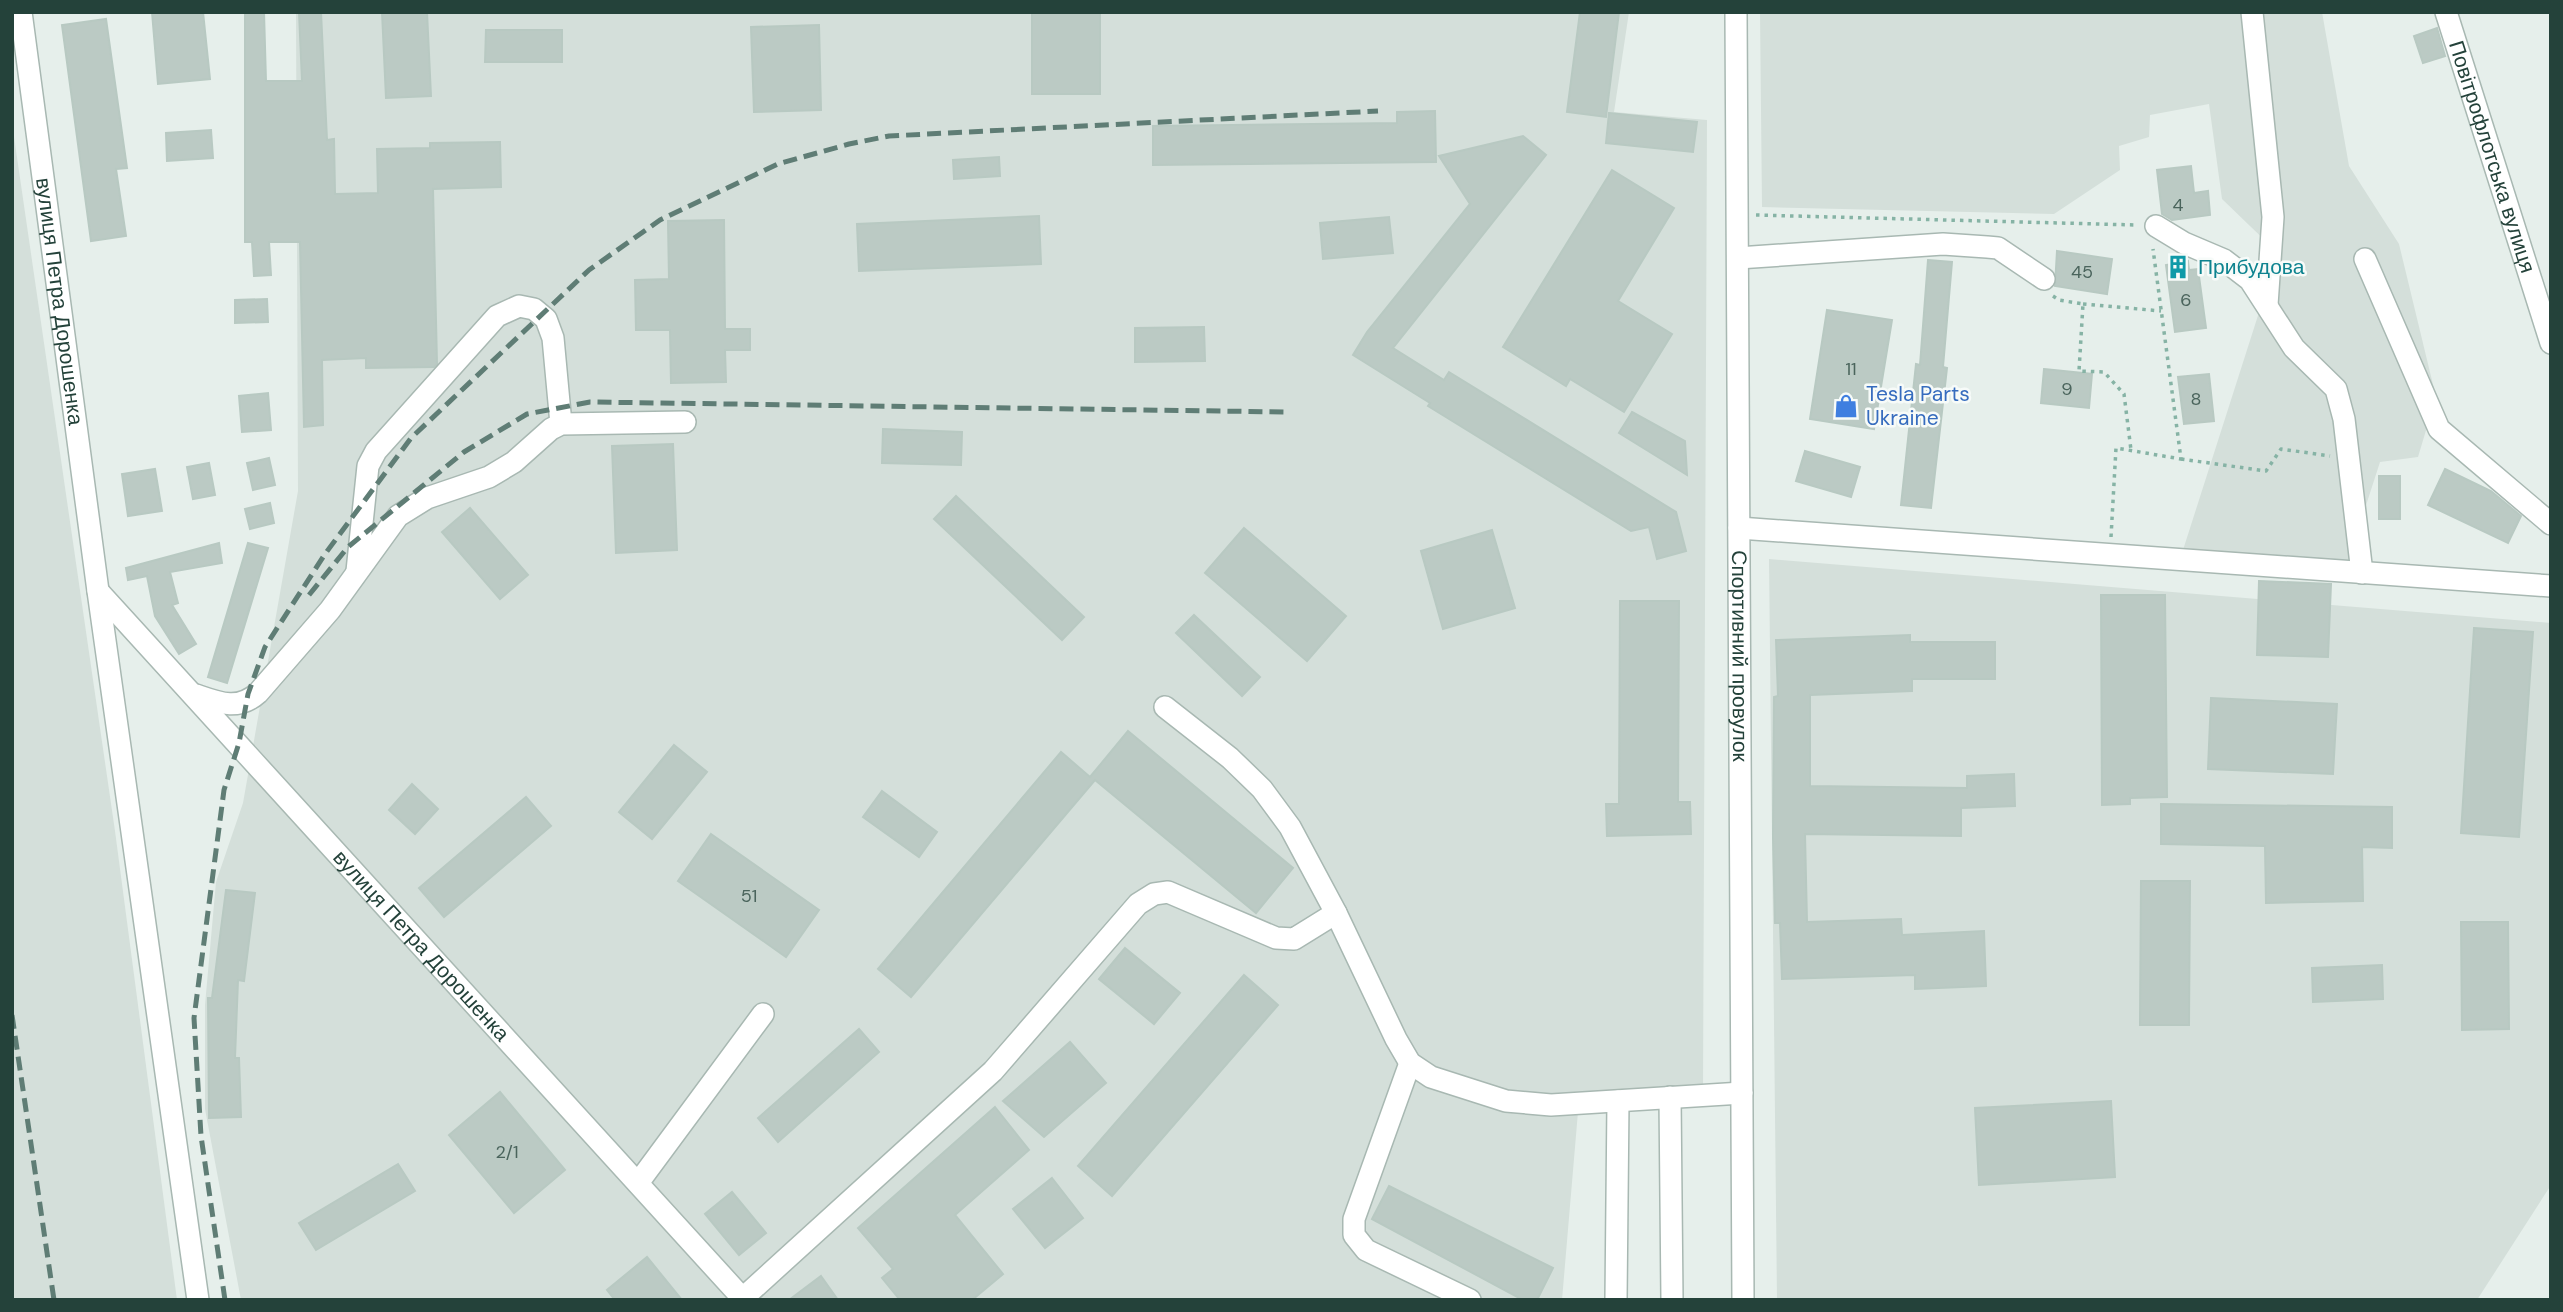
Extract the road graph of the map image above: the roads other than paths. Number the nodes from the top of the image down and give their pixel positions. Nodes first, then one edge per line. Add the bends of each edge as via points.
1 (21, 12) edge
2 (1736, 12) edge
3 (2252, 12) edge
4 (2446, 12) edge
5 (2153, 226) road end
6 (1738, 258) junction
7 (2364, 260) dead end
8 (2044, 279) road end
9 (2267, 305) junction
10 (2551, 343) edge
11 (684, 422) dead end
12 (561, 424) junction
13 (2551, 524) edge
14 (1739, 528) junction
15 (2362, 573) junction
16 (357, 574) junction
17 (2551, 586) edge
18 (98, 591) junction
19 (193, 694) junction
20 (1166, 706) dead end
21 (1336, 913) junction
22 (764, 1014) dead end
23 (1410, 1063) junction
24 (1742, 1093) junction
25 (1670, 1097) junction
26 (1618, 1101) junction
27 (638, 1183) junction
28 (743, 1299) edge
29 (198, 1300) edge
30 (1470, 1300) edge
31 (1616, 1300) edge
32 (1672, 1300) edge
33 (1743, 1300) edge

1 - 18 street, вулиця Петра Дорошенка
2 - 6 street, Спортивний провулок
3 - 9 street via 2273,217
4 - 10 street, Повітрофлотська вулиця
5 - 9 street via 2224,260 2250,280
6 - 8 street via 1943,244 1987,247 1998,248
6 - 14 street, Спортивний провулок
7 - 13 street via 2439,429
9 - 15 street via 2294,348 2336,390 2344,419
11 - 12 street
12 - 16 street via 489,477 410,507 398,516
12 - 16 street via 546,319 527,306 511,308 497,316 376,451 368,466
14 - 15 street
14 - 24 street, Спортивний провулок
15 - 17 street
16 - 19 street via 246,704 216,702
18 - 19 street, вулиця Петра Дорошенка
18 - 29 street, вулиця Петра Дорошенка
19 - 27 street, вулиця Петра Дорошенка
20 - 21 street via 1262,789 1290,827
21 - 23 street
21 - 28 street via 1294,939 1276,938 1168,892 1138,904 993,1072
22 - 27 street
23 - 26 street via 1431,1077 1506,1101 1550,1105
23 - 30 street via 1354,1219 1354,1236 1366,1250
24 - 25 street
24 - 33 street, Спортивний провулок
25 - 26 street
25 - 32 street
26 - 31 street
27 - 28 street, вулиця Петра Дорошенка

